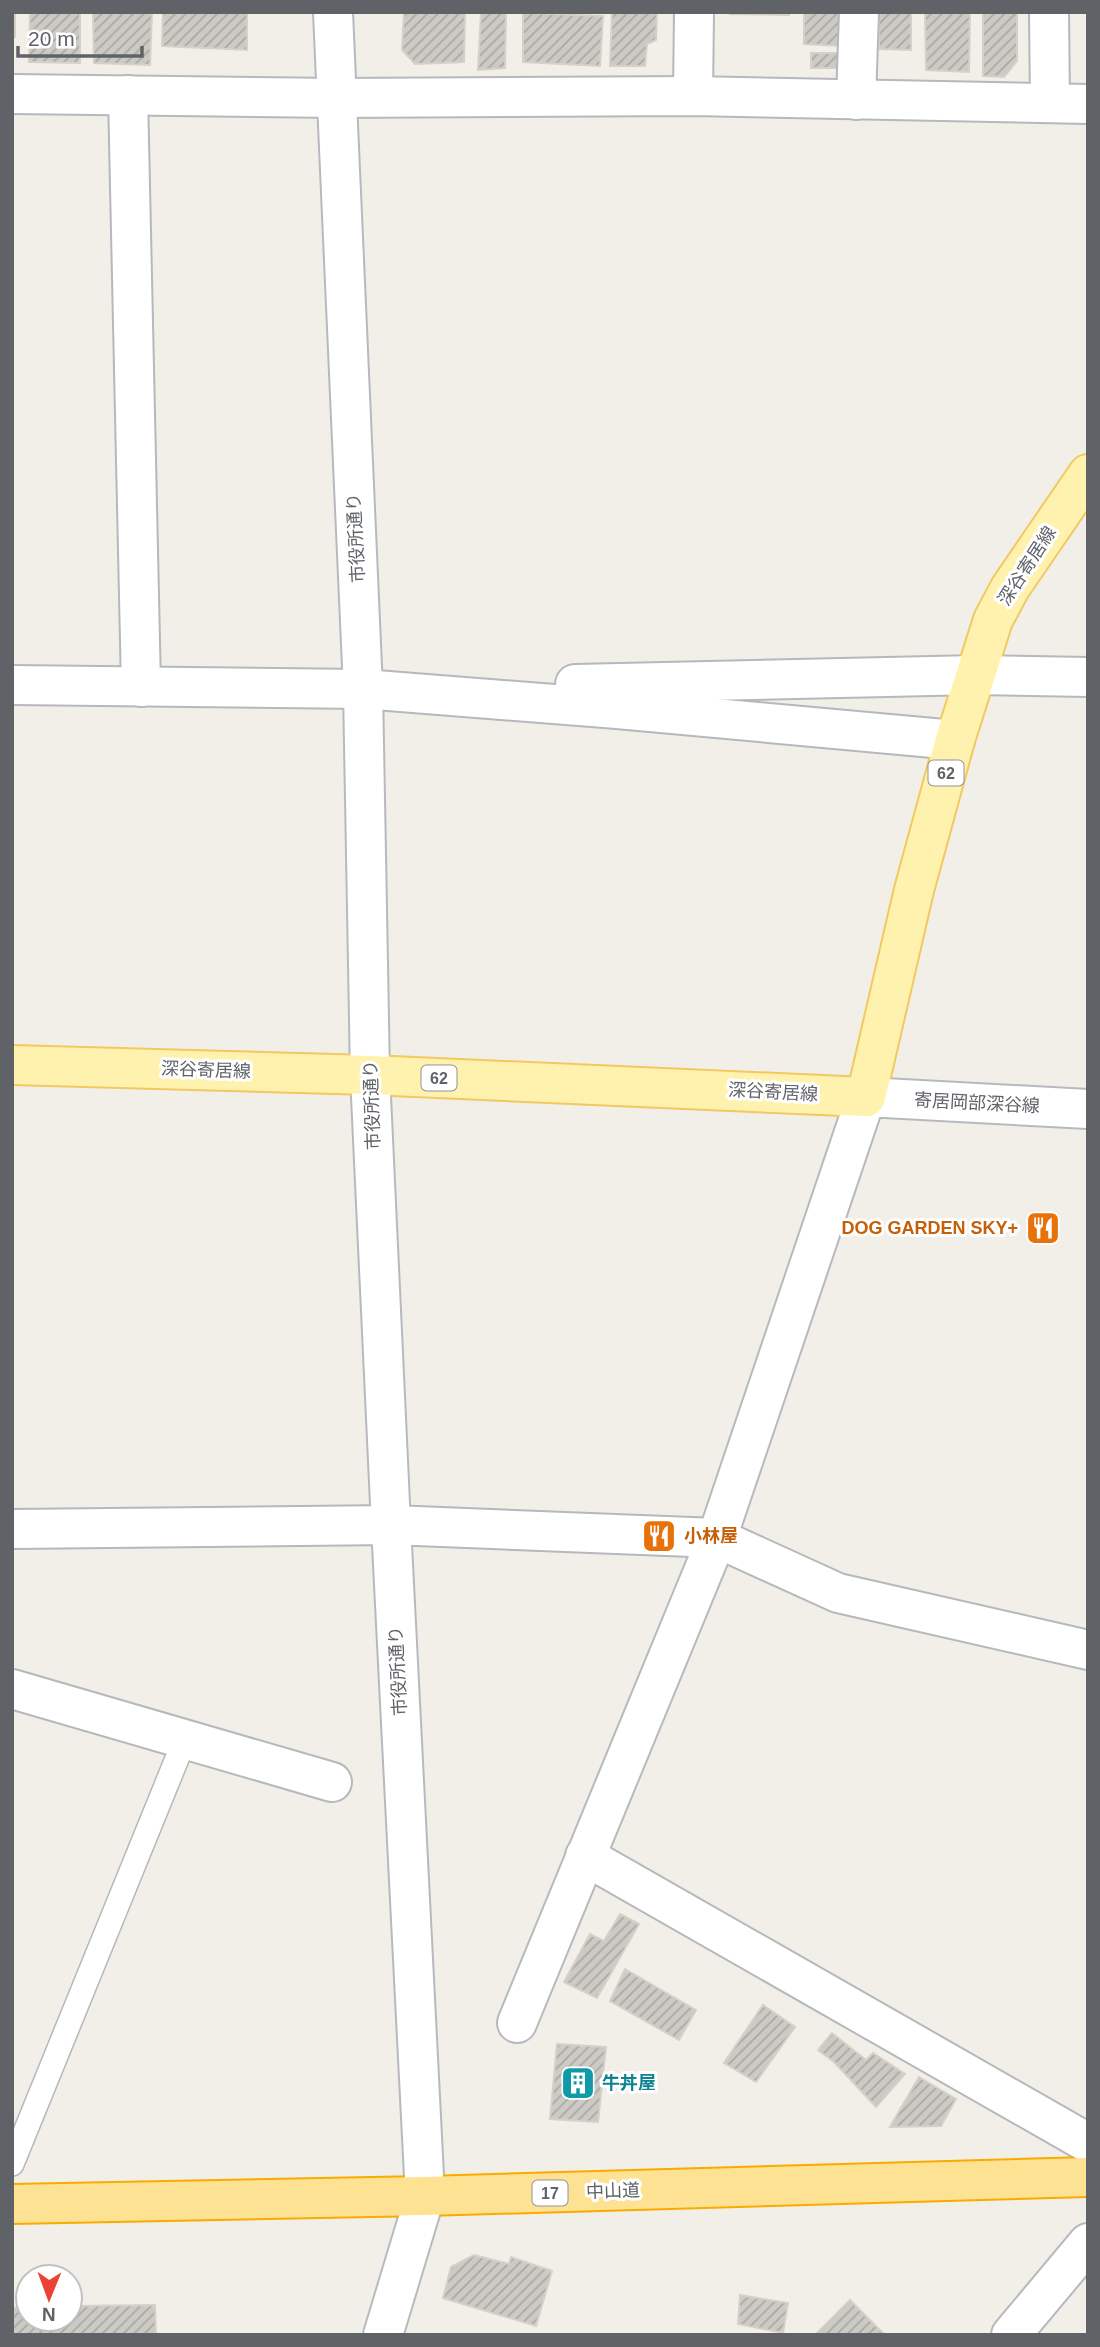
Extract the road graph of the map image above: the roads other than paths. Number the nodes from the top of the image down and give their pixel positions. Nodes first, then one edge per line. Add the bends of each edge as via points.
1 (333, 12) edge
2 (694, 12) edge
3 (859, 12) edge
4 (1049, 12) edge
5 (12, 94) edge
6 (128, 95) junction
7 (693, 96) junction
8 (337, 97) junction
9 (856, 100) junction
10 (1050, 103) junction
11 (1088, 104) edge
12 (1088, 474) edge
13 (977, 674) junction
14 (1088, 677) edge
15 (12, 685) edge
16 (141, 687) junction
17 (363, 689) junction
18 (955, 740) junction
19 (12, 1065) edge
20 (370, 1075) junction
21 (866, 1097) junction
22 (1088, 1109) edge
23 (390, 1525) junction
24 (12, 1529) edge
25 (717, 1538) junction
26 (1088, 1650) edge
27 (12, 1689) edge
28 (185, 1739) junction
29 (332, 1782) dead end
30 (585, 1856) junction
31 (517, 2023) dead end
32 (1088, 2143) edge
33 (12, 2164) edge
34 (1088, 2177) edge
35 (425, 2196) junction
36 (12, 2204) edge
37 (1088, 2243) edge
38 (1025, 2330) edge
39 (383, 2335) edge

1 - 8 street, 市役所通り
2 - 7 street
3 - 9 street
4 - 10 street
5 - 6 street
6 - 8 street
6 - 16 street
7 - 8 street
7 - 9 street
8 - 17 street, 市役所通り
9 - 10 street
10 - 11 street
12 - 13 main road, 深谷寄居線 / 62 via 1010,588 993,620
13 - 14 street
13 - 17 street
13 - 18 main road, 深谷寄居線 / 62
15 - 16 street
16 - 17 street
17 - 18 street
17 - 20 street, 市役所通り
18 - 21 main road, 深谷寄居線 / 62
19 - 20 main road, 深谷寄居線 / 62
20 - 21 main road, 深谷寄居線 / 62
20 - 23 street, 市役所通り
21 - 22 street, 寄居岡部深谷線
21 - 25 street
23 - 24 street
23 - 25 street
23 - 35 street, 市役所通り
25 - 26 street via 838,1593
25 - 30 street
27 - 28 street
28 - 29 street
28 - 33 lane
30 - 31 street
30 - 32 street
34 - 35 highway, 中山道 / 17
35 - 36 highway, 中山道 / 17
35 - 39 street, 市役所通り
37 - 38 street

